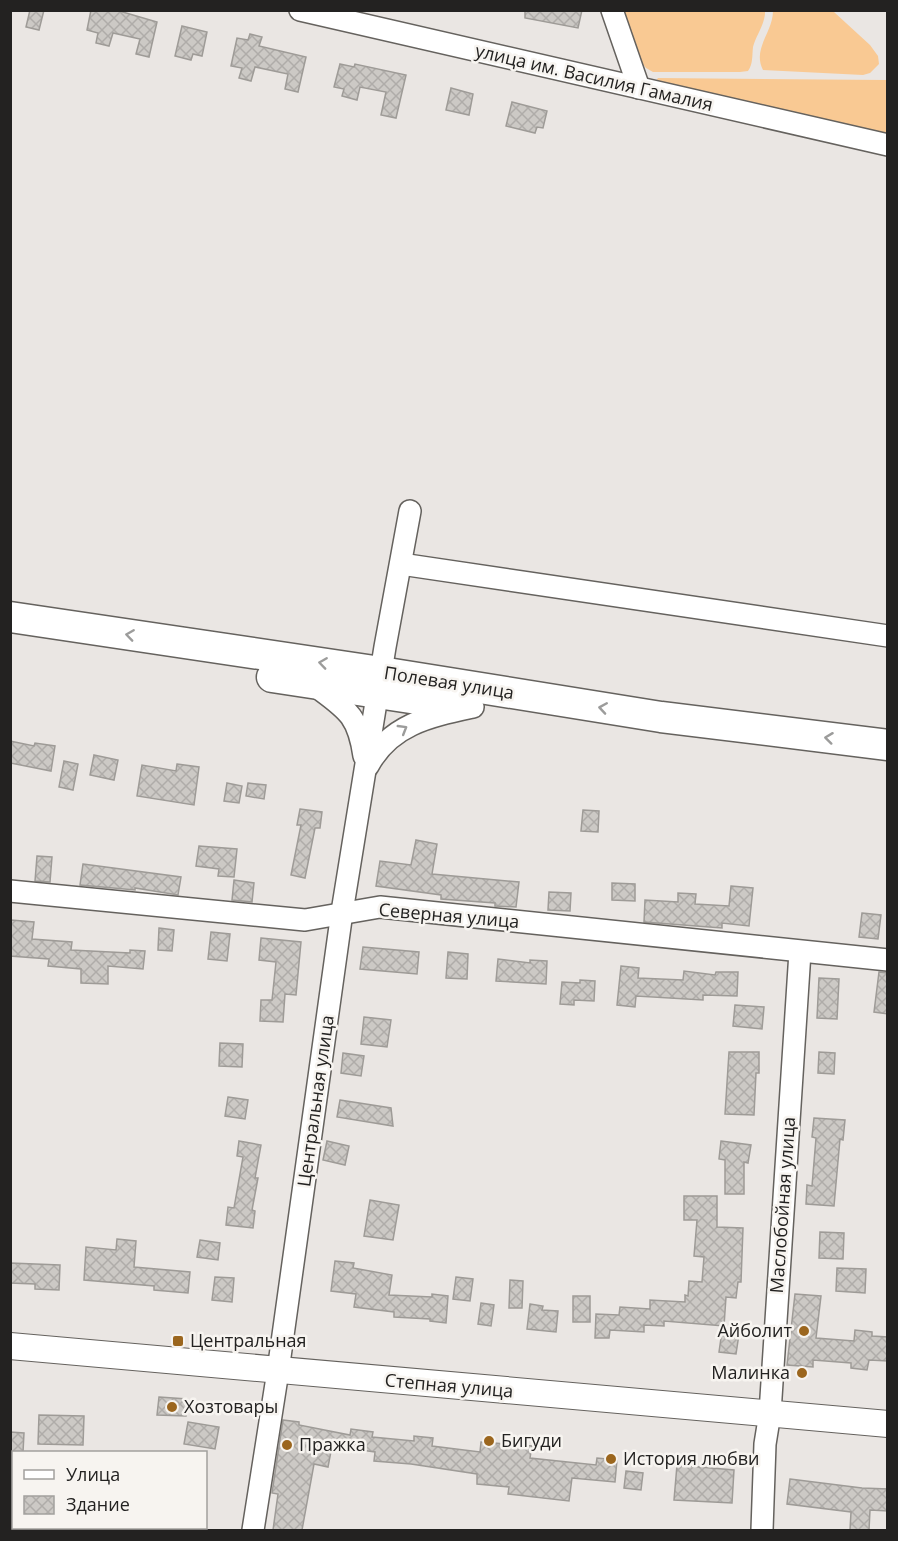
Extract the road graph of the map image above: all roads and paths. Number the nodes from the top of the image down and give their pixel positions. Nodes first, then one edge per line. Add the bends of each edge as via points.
1 (300, 10) edge
2 (612, 10) edge
3 (639, 88) junction
4 (888, 145) edge
5 (410, 511) dead end
6 (401, 564) junction
7 (10, 617) edge
8 (888, 636) edge
9 (10, 638) edge
10 (379, 682) junction
11 (311, 683) junction
12 (473, 707) junction
13 (888, 745) edge
14 (888, 765) edge
15 (366, 772) junction
16 (10, 891) edge
17 (342, 912) junction
18 (800, 952) junction
19 (888, 960) edge
20 (10, 1346) edge
21 (278, 1371) junction
22 (770, 1413) junction
23 (888, 1424) edge
24 (253, 1530) edge
25 (762, 1530) edge

1 - 3 street, улица им. Василия Гамалия
2 - 3 street
3 - 4 street, улица им. Василия Гамалия
5 - 6 street, Центральная улица
6 - 8 street
6 - 10 street, Центральная улица
10 -> 7 highway, Полевая улица
9 - 11 highway, Полевая улица
10 - 11 highway, Полевая улица
10 - 12 highway, Полевая улица
13 -> 10 highway, Полевая улица
10 - 15 street, Центральная улица
11 - 15 street via 348,711 361,735
12 - 14 highway, Полевая улица via 659,737
15 -> 12 street via 375,754 394,734 428,717
15 - 17 street, Центральная улица
16 - 17 street, Северная улица via 305,920
17 - 18 street, Северная улица via 380,907
17 - 21 street, Центральная улица
18 - 19 street, Северная улица
18 - 22 street, Маслобойная улица
20 - 21 main road, Степная улица
21 - 22 main road, Степная улица
21 - 24 street, Центральная улица
22 - 23 main road, Степная улица
22 - 25 street, Маслобойная улица

